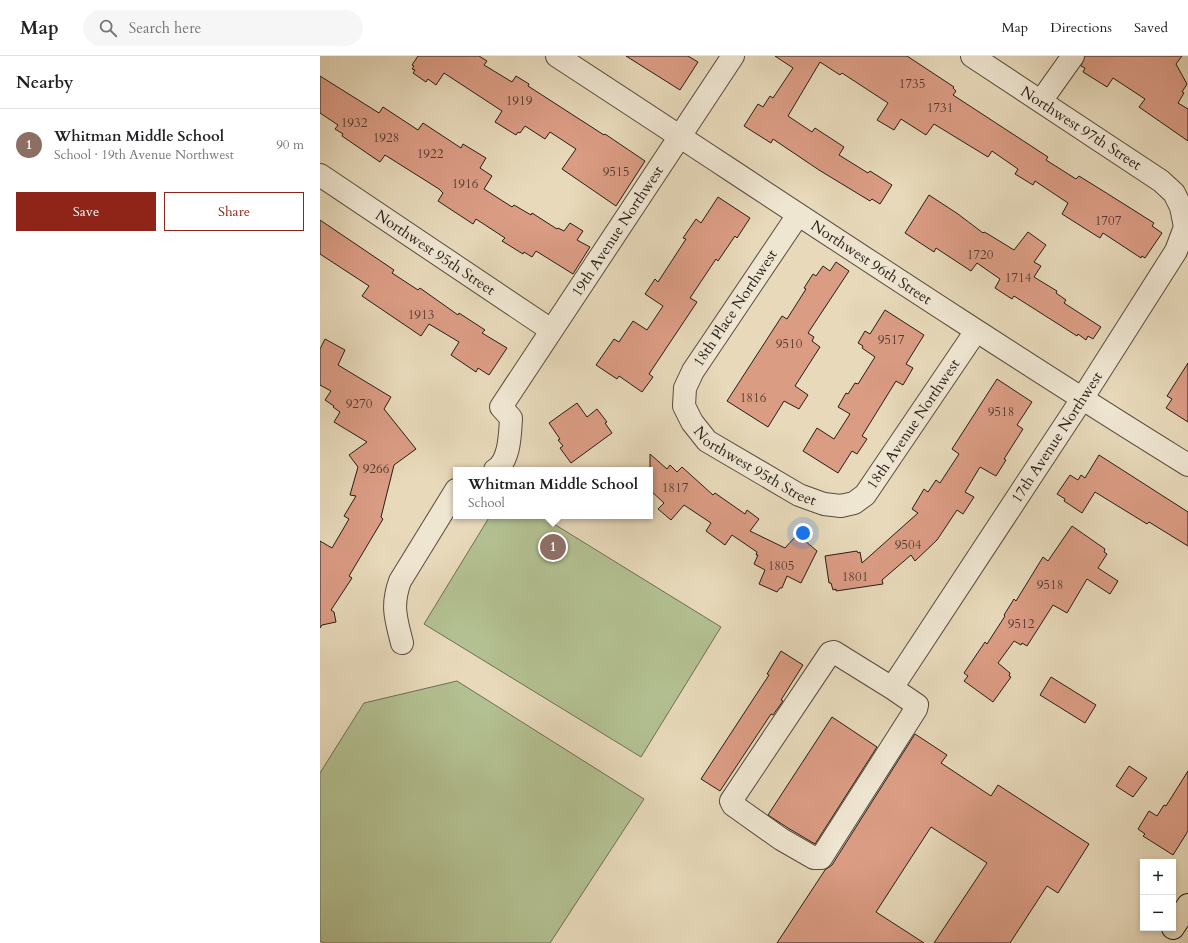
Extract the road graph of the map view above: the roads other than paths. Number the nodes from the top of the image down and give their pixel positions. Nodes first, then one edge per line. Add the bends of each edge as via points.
1 (557, 56) edge
2 (733, 56) edge
3 (972, 56) edge
4 (1073, 56) edge
5 (1041, 101) junction
6 (681, 137) junction
7 (320, 175) edge
8 (1181, 207) joint
9 (798, 215) junction
10 (551, 330) junction
11 (976, 331) junction
12 (1082, 400) junction
13 (684, 406) joint
14 (1188, 465) edge
15 (498, 467) edge
16 (453, 495) edge
17 (841, 506) joint
18 (402, 643) dead end
19 (892, 688) junction
20 (1188, 905) edge
21 (1176, 923) edge
22 (1171, 931) edge
23 (1163, 943) edge

1 - 6 street, Northwest 96th Street
2 - 6 street, 19th Avenue Northwest
3 - 5 street, Northwest 97th Street
4 - 5 street
5 - 8 street, Northwest 97th Street via 1162,181 1174,193
6 - 9 street, Northwest 96th Street
6 - 10 street, 19th Avenue Northwest
7 - 10 street, Northwest 95th Street
8 - 12 street, 17th Avenue Northwest via 1185,227 1176,251
9 - 11 street, Northwest 96th Street
9 - 13 street, 18th Place Northwest via 693,371 685,388
10 - 15 street, 19th Avenue Northwest via 501,407 511,418 509,440 503,463
11 - 12 street, Northwest 96th Street
11 - 17 street, 18th Avenue Northwest via 864,495 854,503
12 - 14 street, Northwest 96th Street
12 - 19 street, 17th Avenue Northwest
13 - 17 street, Northwest 95th Street via 692,422 707,441 799,495 824,504
16 - 18 street via 400,581 395,595 395,614
19 - 19 street via 834,652 830,653 731,801 733,805 782,839 814,858 821,858 916,709 917,705
20 - 21 main road
22 - 23 main road

